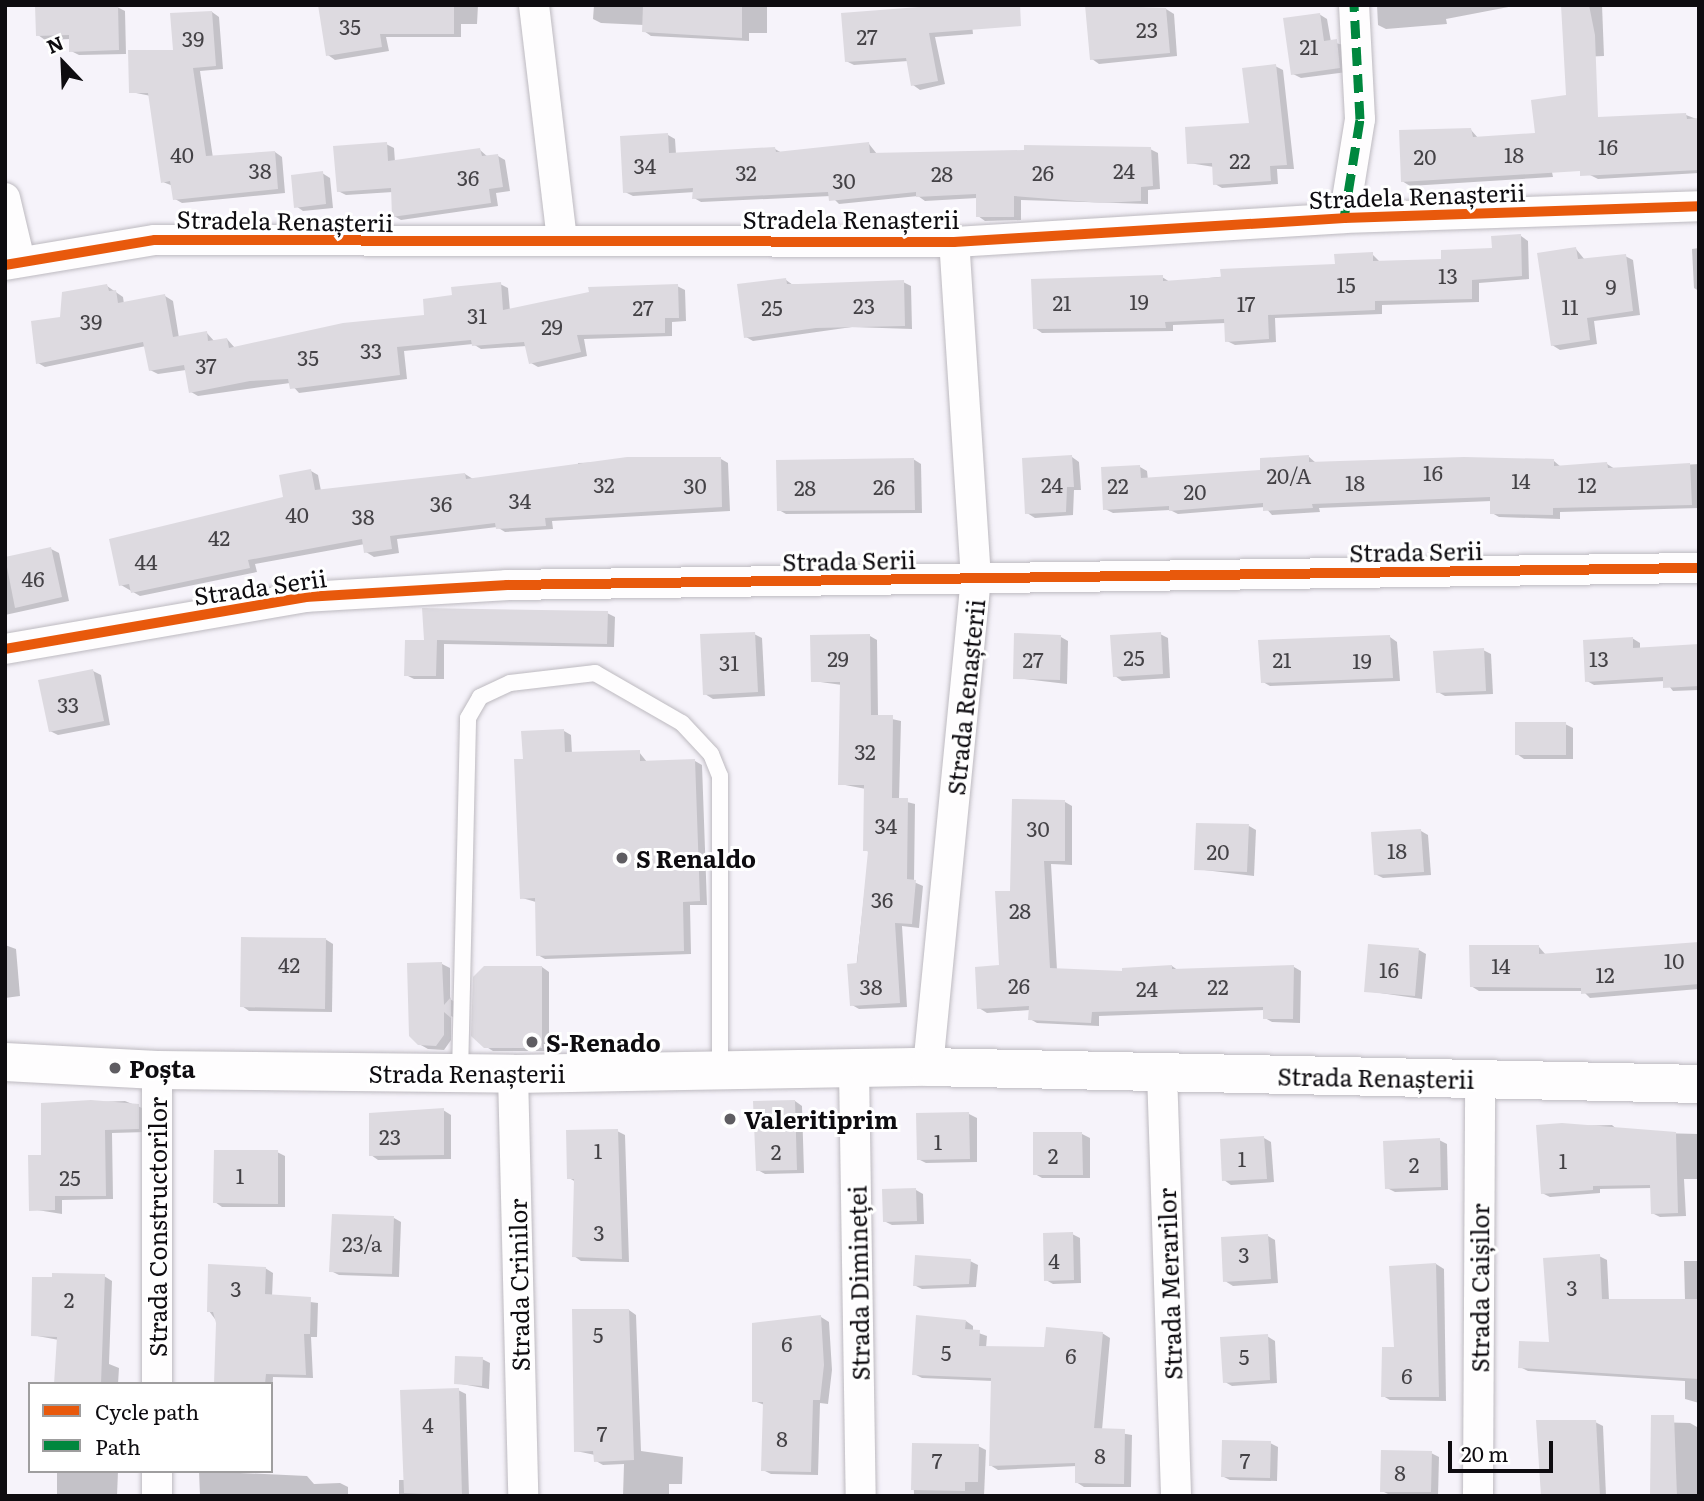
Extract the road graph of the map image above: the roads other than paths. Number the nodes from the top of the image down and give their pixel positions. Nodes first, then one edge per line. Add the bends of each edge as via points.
1 (534, 5) edge
2 (1354, 5) edge
3 (5, 198) edge
4 (1699, 206) edge
5 (1344, 218) junction
6 (562, 239) junction
7 (954, 242) junction
8 (13, 263) edge
9 (1699, 568) edge
10 (976, 579) junction
11 (5, 649) edge
12 (5, 1062) edge
13 (928, 1067) junction
14 (157, 1070) junction
15 (854, 1070) junction
16 (720, 1072) junction
17 (1162, 1072) junction
18 (460, 1074) junction
19 (513, 1074) junction
20 (1480, 1080) junction
21 (1699, 1084) edge
22 (157, 1382) edge
23 (157, 1473) edge
24 (156, 1496) edge
25 (523, 1496) edge
26 (861, 1496) edge
27 (1177, 1496) edge
28 (1479, 1496) edge

1 - 6 street
2 - 5 street via 1360,119
3 - 8 street
4 - 5 street, Stradela Renașterii
5 - 7 street, Stradela Renașterii
6 - 7 street, Stradela Renașterii
6 - 8 street, Stradela Renașterii via 155,240
7 - 10 street, Strada Renașterii
9 - 10 street, Strada Serii
10 - 11 street, Strada Serii via 507,585 306,597
10 - 13 street, Strada Renașterii
12 - 14 street, Strada Renașterii
13 - 15 street, Strada Renașterii
13 - 17 street, Strada Renașterii
14 - 18 street, Strada Renașterii
14 - 22 street, Strada Constructorilor
15 - 16 street, Strada Renașterii
15 - 26 street, Strada Dimineței
16 - 18 lane via 720,776 711,754 682,723 595,673 510,683 480,697 468,718
16 - 19 street, Strada Renașterii
17 - 20 street, Strada Renașterii
17 - 27 street, Strada Merarilor
18 - 19 street, Strada Renașterii
19 - 25 street, Strada Crinilor
20 - 21 street, Strada Renașterii
20 - 28 street, Strada Caișilor
23 - 24 street

